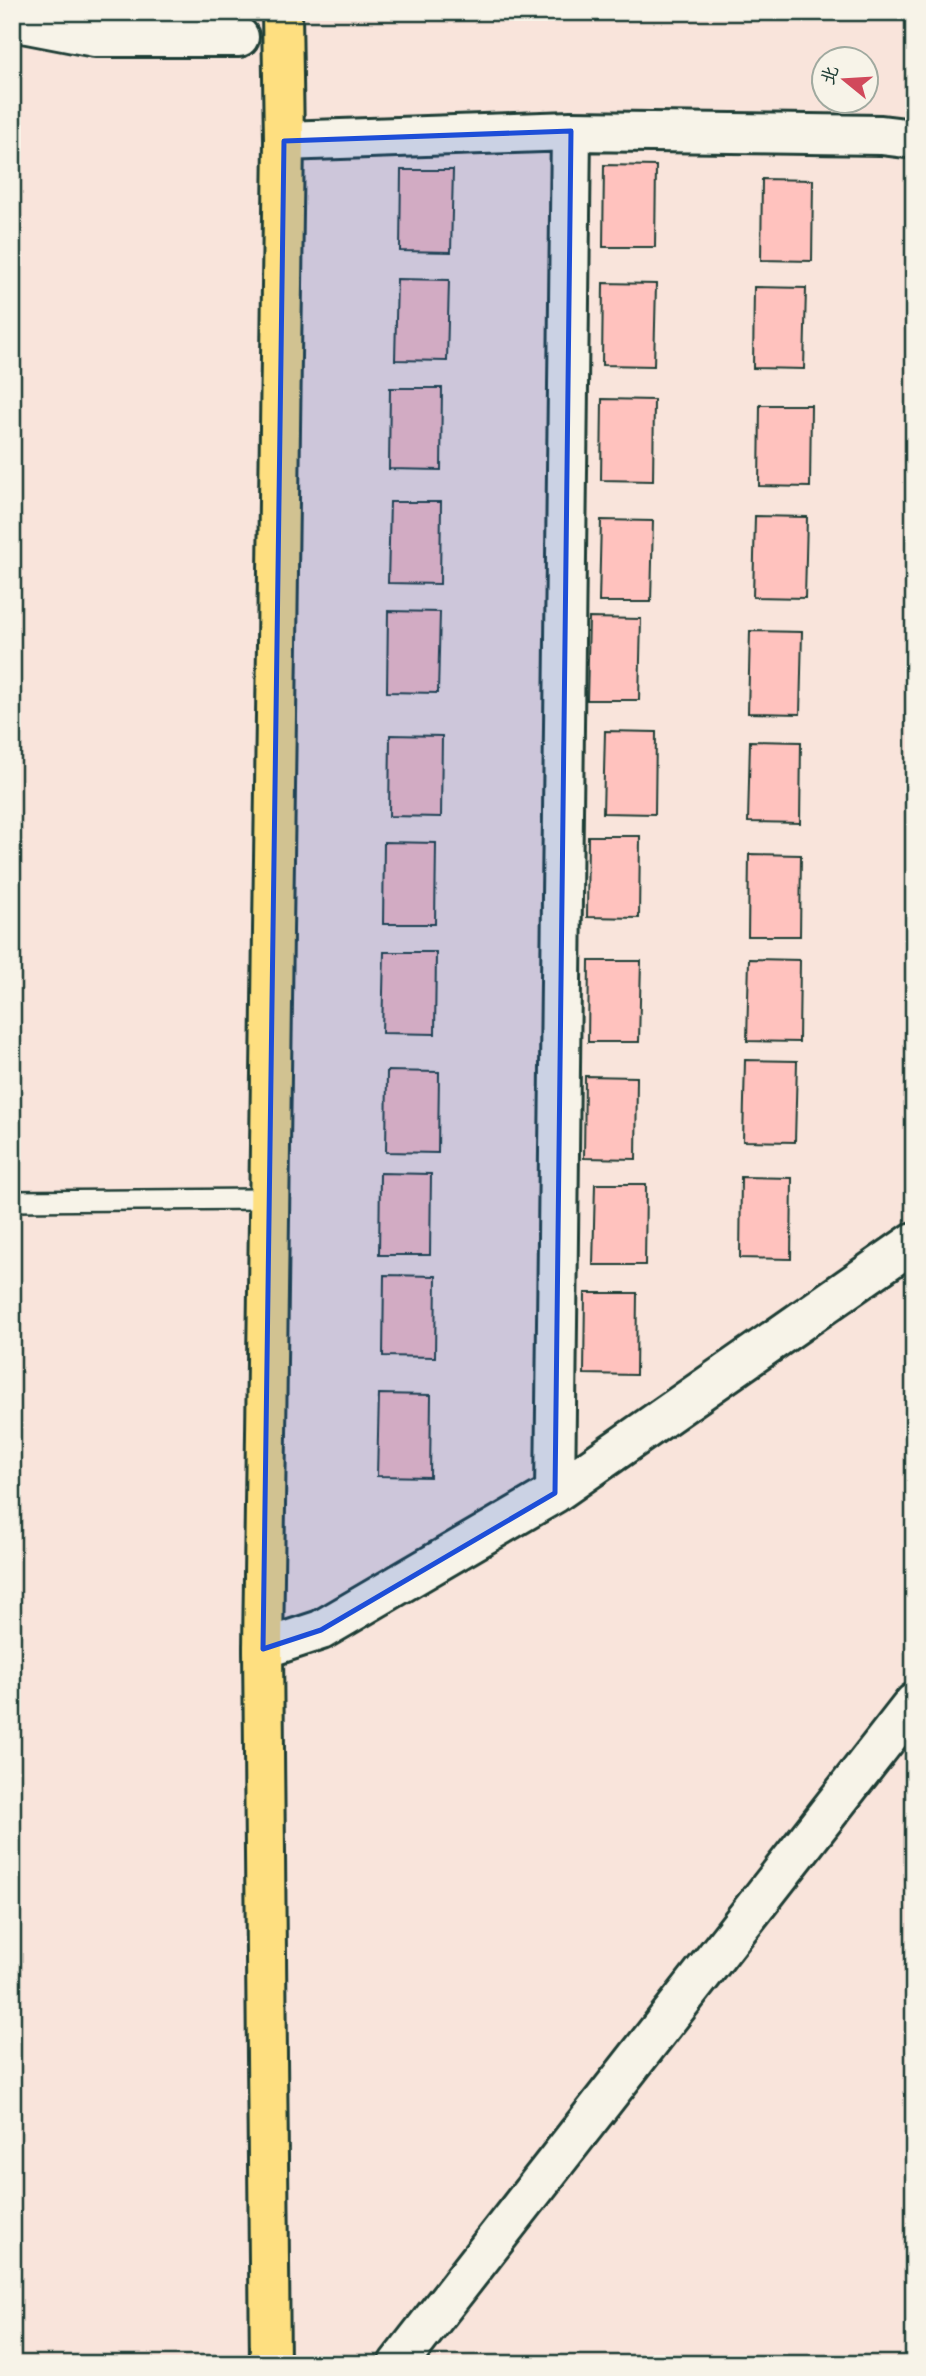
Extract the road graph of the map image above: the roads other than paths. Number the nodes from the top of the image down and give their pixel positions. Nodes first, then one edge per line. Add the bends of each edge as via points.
1 (282, 12) edge
2 (12, 21) edge
3 (239, 37) dead end
4 (571, 131) junction
5 (914, 139) edge
6 (284, 141) junction
7 (270, 1199) junction
8 (12, 1201) edge
9 (914, 1242) edge
10 (555, 1493) junction
11 (263, 1649) junction
12 (914, 1703) edge
13 (270, 2364) edge
14 (398, 2364) edge

1 - 6 main road
2 - 3 street via 95,37
4 - 5 street
4 - 6 street
4 - 10 street
6 - 7 main road
7 - 8 lane
7 - 11 main road
9 - 10 street
10 - 11 street via 321,1630
11 - 13 main road
12 - 14 street

